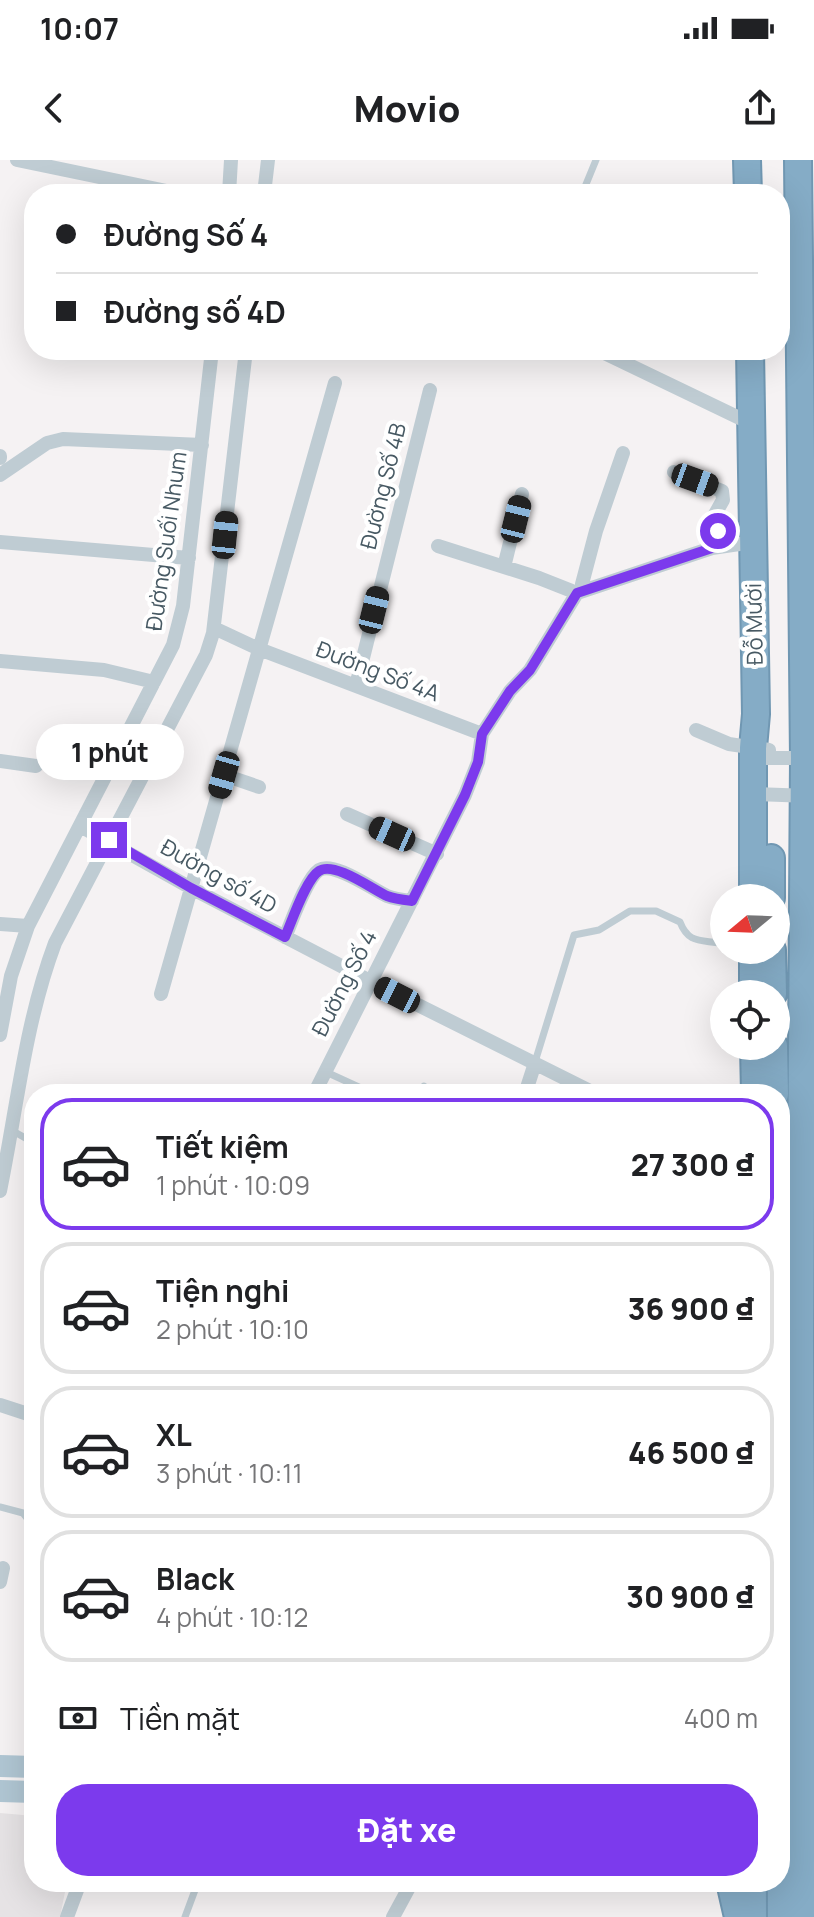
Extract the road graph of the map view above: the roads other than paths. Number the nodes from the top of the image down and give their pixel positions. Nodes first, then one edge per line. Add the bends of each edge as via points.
1 (17, 160) edge
2 (231, 160) edge
3 (268, 160) edge
4 (596, 160) edge
5 (747, 160) edge
6 (765, 160) edge
7 (805, 173) edge
8 (133, 184) edge
9 (230, 184) edge
10 (265, 184) edge
11 (586, 184) edge
12 (748, 184) edge
13 (765, 184) edge
14 (804, 214) junction
15 (211, 360) edge
16 (245, 360) edge
17 (619, 360) edge
18 (750, 360) edge
19 (766, 360) edge
20 (335, 383) dead end
21 (430, 390) dead end
22 (752, 424) junction
23 (202, 445) junction
24 (623, 453) dead end
25 (814, 454) edge
26 (674, 472) dead end
27 (0, 475) edge
28 (522, 494) dead end
29 (0, 542) edge
30 (753, 542) junction
31 (438, 546) dead end
32 (712, 548) junction
33 (189, 558) junction
34 (504, 567) junction
35 (581, 591) junction
36 (214, 628) junction
37 (259, 649) junction
38 (0, 661) edge
39 (154, 682) junction
40 (356, 686) junction
41 (696, 730) dead end
42 (482, 734) junction
43 (761, 753) junction
44 (809, 758) edge
45 (0, 761) edge
46 (36, 766) dead end
47 (224, 775) junction
48 (259, 787) dead end
49 (762, 795) junction
50 (809, 796) edge
51 (347, 814) dead end
52 (80, 826) junction
53 (109, 840) junction
54 (437, 854) junction
55 (754, 884) edge
56 (770, 884) edge
57 (191, 888) junction
58 (412, 901) junction
59 (0, 924) edge
60 (28, 926) junction
61 (285, 937) junction
62 (710, 942) edge
63 (370, 981) junction
64 (161, 994) dead end
65 (0, 1035) edge
66 (754, 1060) edge
67 (774, 1060) edge
68 (535, 1063) junction
69 (324, 1071) junction
70 (318, 1084) edge
71 (352, 1084) edge
72 (528, 1084) edge
73 (576, 1084) edge
74 (755, 1084) edge
75 (775, 1084) edge
76 (13, 1131) junction
77 (24, 1137) edge
78 (0, 1191) edge
79 (800, 1238) junction
80 (814, 1308) edge
81 (0, 1405) edge
82 (24, 1413) edge
83 (0, 1507) edge
84 (24, 1514) edge
85 (790, 1743) edge
86 (814, 1743) edge
87 (0, 1766) edge
88 (24, 1767) edge
89 (0, 1791) edge
90 (24, 1792) edge
91 (814, 1802) edge
92 (790, 1803) edge
93 (790, 1826) edge
94 (814, 1827) edge
95 (790, 1878) edge
96 (814, 1879) edge
97 (76, 1892) edge
98 (194, 1892) edge
99 (407, 1892) edge
100 (732, 1892) edge
101 (757, 1892) edge
102 (781, 1892) edge
103 (67, 1917) edge
104 (185, 1917) edge
105 (393, 1917) edge
106 (738, 1917) edge
107 (757, 1917) edge
108 (781, 1917) edge
109 (803, 1917) edge

1 - 8 street
2 - 9 street
3 - 10 street
4 - 11 lane
5 - 12 highway
6 - 13 highway
7 - 14 highway
14 - 25 highway
14 - 44 highway
15 - 23 street, Đường Suối Nhum
16 - 36 street
17 - 22 street
18 - 22 highway, Đỗ Mười
19 - 43 highway, Đỗ Mười
20 - 37 street
21 - 40 street, Đường Số 4B
22 - 30 highway, Đỗ Mười
23 - 27 street via 63,439 47,443
23 - 33 street, Đường Suối Nhum
24 - 35 street
26 - 32 street via 722,491
28 - 34 street
29 - 33 street
30 - 32 street
30 - 43 highway, Đỗ Mười
31 - 34 street
32 - 35 street
33 - 39 street, Đường Suối Nhum via 173,645
34 - 35 street
35 - 42 street, Đường Số 4
36 - 37 street, Đường Số 4A
36 - 53 street via 206,655
37 - 40 street, Đường Số 4A
37 - 47 street
38 - 39 street via 104,670
39 - 52 street, Đường Suối Nhum
40 - 42 street, Đường Số 4A
41 - 43 street
42 - 54 street, Đường Số 4 via 478,762
43 - 44 street
43 - 49 highway, Đỗ Mười
44 - 50 highway
45 - 46 street
47 - 48 street
47 - 57 street
49 - 50 street
49 - 55 highway, Đỗ Mười
49 - 56 highway, Đỗ Mười
50 - 79 highway
51 - 54 street
52 - 53 street, Đường số 4D
52 - 60 street, Đường Suối Nhum
53 - 57 street, Đường số 4D
53 - 76 street via 55,943 40,984
54 - 58 street, Đường Số 4
57 - 61 street, Đường số 4D
57 - 64 street
58 - 61 street via 324,868 308,885
58 - 63 street, Đường Số 4
59 - 60 street
60 - 65 street, Đường Suối Nhum via 11,976
61 - 63 street, Đường số 4D
62 - 68 lane via 692,940 680,922 656,911 630,911 599,930 574,935
63 - 68 street, Đường số 4D
63 - 69 street, Đường Số 4
66 - 74 highway
67 - 75 highway
68 - 72 street
68 - 73 street, Đường số 4D
69 - 70 street, Đường Số 4
69 - 71 lane
76 - 77 lane
76 - 78 street
79 - 80 highway
79 - 109 highway, bridge
81 - 82 street
83 - 84 lane
85 - 86 highway
87 - 88 main road
89 - 90 main road
91 - 92 highway
93 - 94 highway
95 - 96 highway
97 - 103 street
98 - 104 lane
99 - 105 street
100 - 106 highway
101 - 107 highway
102 - 108 highway, bridge

